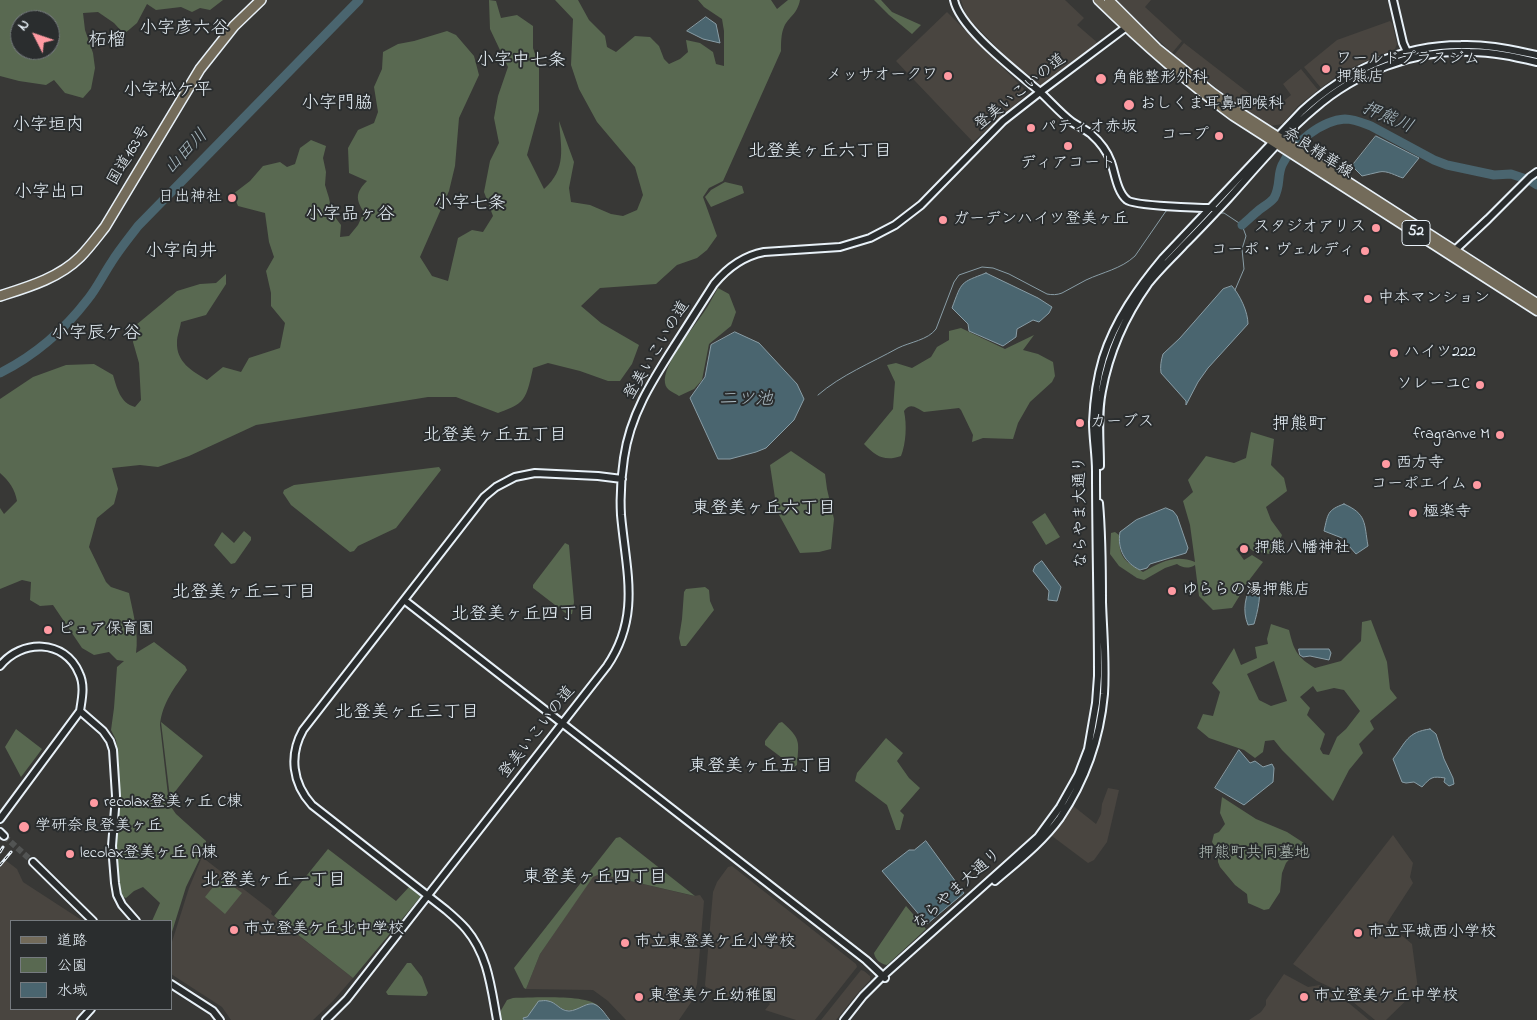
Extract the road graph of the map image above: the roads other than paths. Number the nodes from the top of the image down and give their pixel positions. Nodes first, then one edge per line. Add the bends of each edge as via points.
1 (261, 0) edge
2 (954, 0) edge
3 (1098, 0) edge
4 (1109, 0) edge
5 (1393, 0) edge
6 (1132, 22) junction
7 (1126, 28) junction
8 (1409, 55) junction
9 (1537, 55) edge
10 (1537, 62) edge
11 (1040, 92) junction
12 (1278, 141) junction
13 (1295, 151) junction
14 (1537, 172) edge
15 (1212, 208) junction
16 (1219, 208) junction
17 (1455, 250) junction
18 (0, 296) edge
19 (1537, 303) edge
20 (1537, 311) edge
21 (622, 479) junction
22 (404, 600) junction
23 (0, 666) edge
24 (80, 711) junction
25 (562, 724) junction
26 (1, 817) edge
27 (34, 862) tunnel mouth
28 (428, 896) junction
29 (92, 920) edge
30 (135, 920) edge
31 (884, 977) junction
32 (172, 985) edge
33 (89, 1010) edge
34 (81, 1020) edge
35 (220, 1020) edge
36 (326, 1020) edge
37 (496, 1020) edge
38 (844, 1020) edge
39 (849, 1020) edge

1 - 18 highway, 国道163号 via 234,26 200,69 92,244 75,262 56,274
2 - 11 street via 968,25 1010,68
3 - 7 main road, 奈良精華線 / 52
4 - 6 main road, 奈良精華線 / 52
5 - 8 street
6 - 7 street, 登美いこいの道
6 - 12 main road, 奈良精華線 / 52 via 1158,48
7 - 11 street, 登美いこいの道
7 - 12 main road, 奈良精華線 / 52 via 1209,98
8 - 9 street, ならやま大通り via 1430,48 1461,44
8 - 10 street, ならやま大通り via 1468,52
8 - 12 street, ならやま大通り via 1368,66 1331,87 1302,111
11 - 15 street via 1101,144 1127,201 1142,205
11 - 21 street, 登美いこいの道 via 998,126 921,205 886,230 840,247 761,252 740,260 725,271 652,380 635,416
12 - 13 main road, 奈良精華線 / 52
12 - 15 street, ならやま大通り
12 - 16 street, ならやま大通り
13 - 17 main road, 奈良精華線 / 52
13 - 20 main road, 奈良精華線 / 52
14 - 17 street
15 - 16 street
15 - 31 street, ならやま大通り via 1163,258 1130,300 1110,338 1098,376 1094,422 1098,676 1088,749 1078,776 1038,837
16 - 31 street, ならやま大通り via 1149,284 1134,306 1118,338 1102,390 1099,502 1104,691 1091,756 1084,774 1069,804 1047,834
17 - 19 main road, 奈良精華線 / 52
21 - 22 street via 541,473 522,475 502,483 484,497
21 - 25 street, 登美いこいの道 via 621,515 629,599 626,624 612,658
22 - 25 street
22 - 28 street via 303,730 296,748 294,768 300,788 312,805
23 - 24 street via 21,649 52,648 71,661 80,674 83,693
24 - 26 street
24 - 30 street via 103,730 110,741 116,796 112,846 115,883 122,905
25 - 28 street, 登美いこいの道
25 - 31 street
27 - 29 street
28 - 36 street, 登美いこいの道 via 347,999
28 - 37 street via 460,922 476,942 490,976
31 - 38 street, ならやま大通り via 862,996
31 - 39 street
32 - 35 street via 213,1011
33 - 34 street

